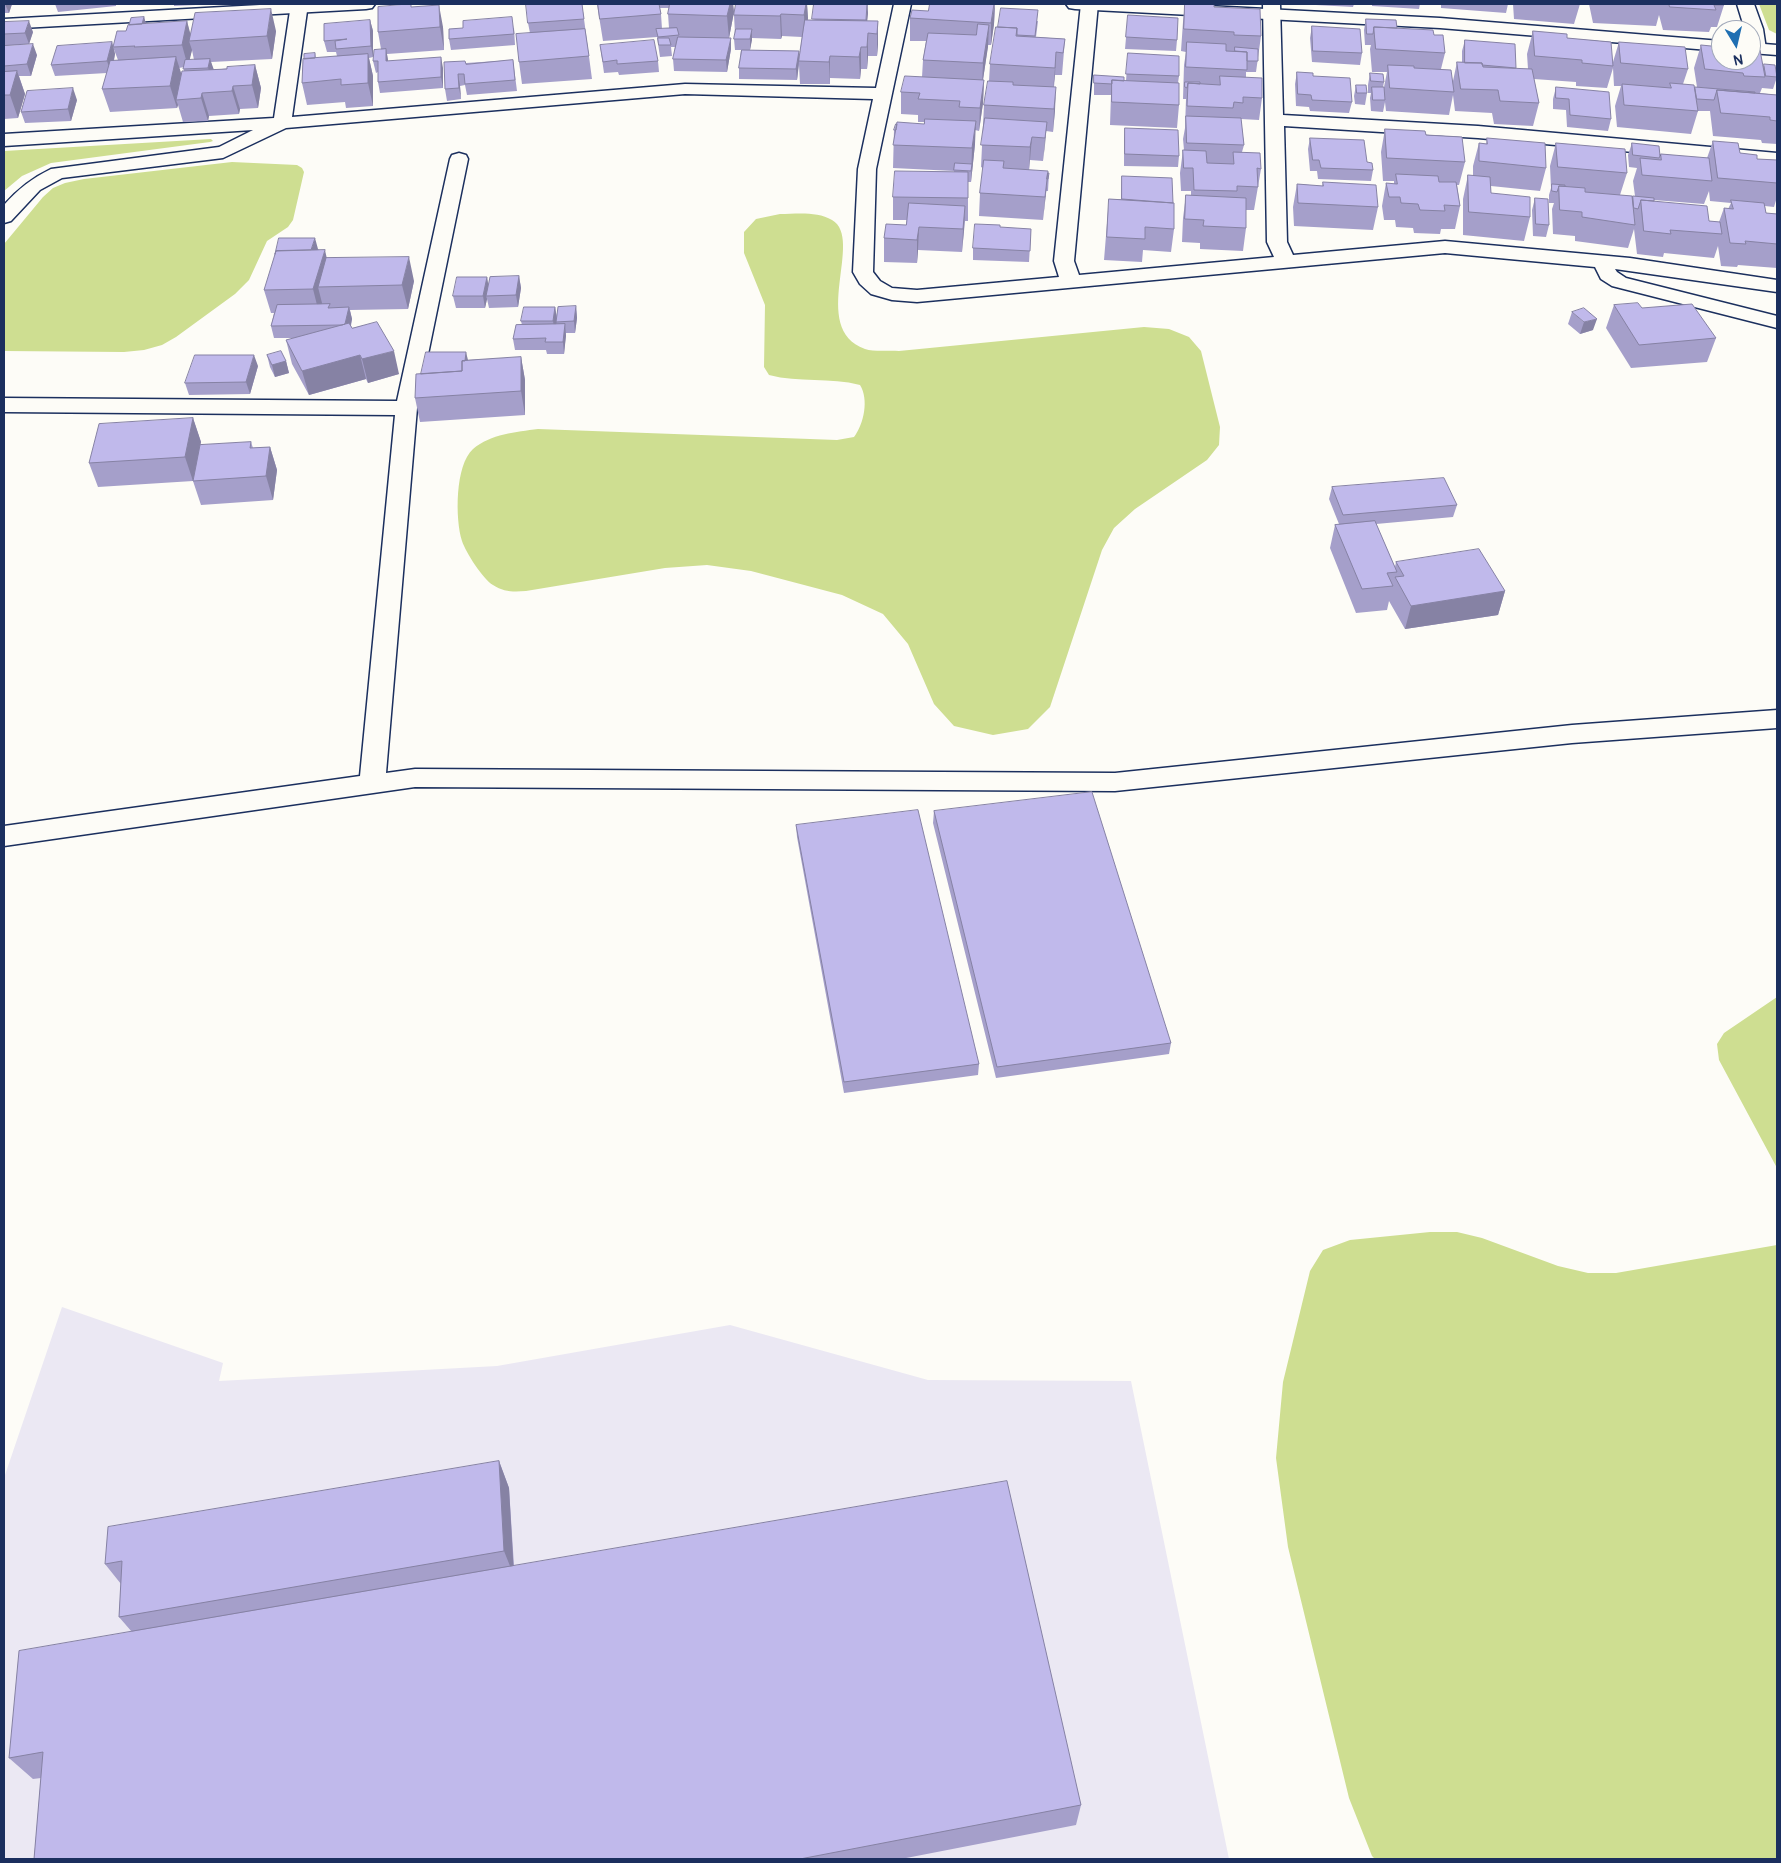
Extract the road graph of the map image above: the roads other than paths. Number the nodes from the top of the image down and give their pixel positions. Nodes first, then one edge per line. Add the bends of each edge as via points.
1 (366, 4) edge
2 (903, 4) edge
3 (1082, 4) edge
4 (1745, 4) edge
5 (298, 6) edge
6 (1272, 9) edge
7 (1751, 20) edge
8 (4, 24) edge
9 (1711, 45) edge
10 (1761, 49) edge
11 (1777, 50) edge
12 (884, 94) junction
13 (1274, 120) junction
14 (282, 123) junction
15 (4, 140) edge
16 (1777, 158) edge
17 (459, 159) dead end
18 (4, 218) edge
19 (1287, 262) junction
20 (1604, 262) junction
21 (1071, 282) junction
22 (1777, 286) edge
23 (1777, 322) edge
24 (4, 405) edge
25 (406, 408) junction
26 (1777, 719) edge
27 (372, 784) junction
28 (4, 836) edge

1 - 5 street
2 - 12 street
3 - 6 street
3 - 21 street via 1064,261
4 - 7 street
5 - 8 street
5 - 14 street
6 - 9 street
6 - 13 street
10 - 11 street
12 - 14 street via 685,89
12 - 21 street via 867,169 863,272 868,282 880,291 897,296 917,296
13 - 16 street via 1478,132
13 - 19 street via 1277,242
14 - 15 street
14 - 18 street via 223,152 58,173 37,182
17 - 25 street
19 - 20 street via 1445,247
19 - 21 street
20 - 22 street
20 - 23 street via 1609,278 1619,282
24 - 25 street
25 - 27 street
26 - 27 street via 1572,734 1115,782 415,778
27 - 28 street

